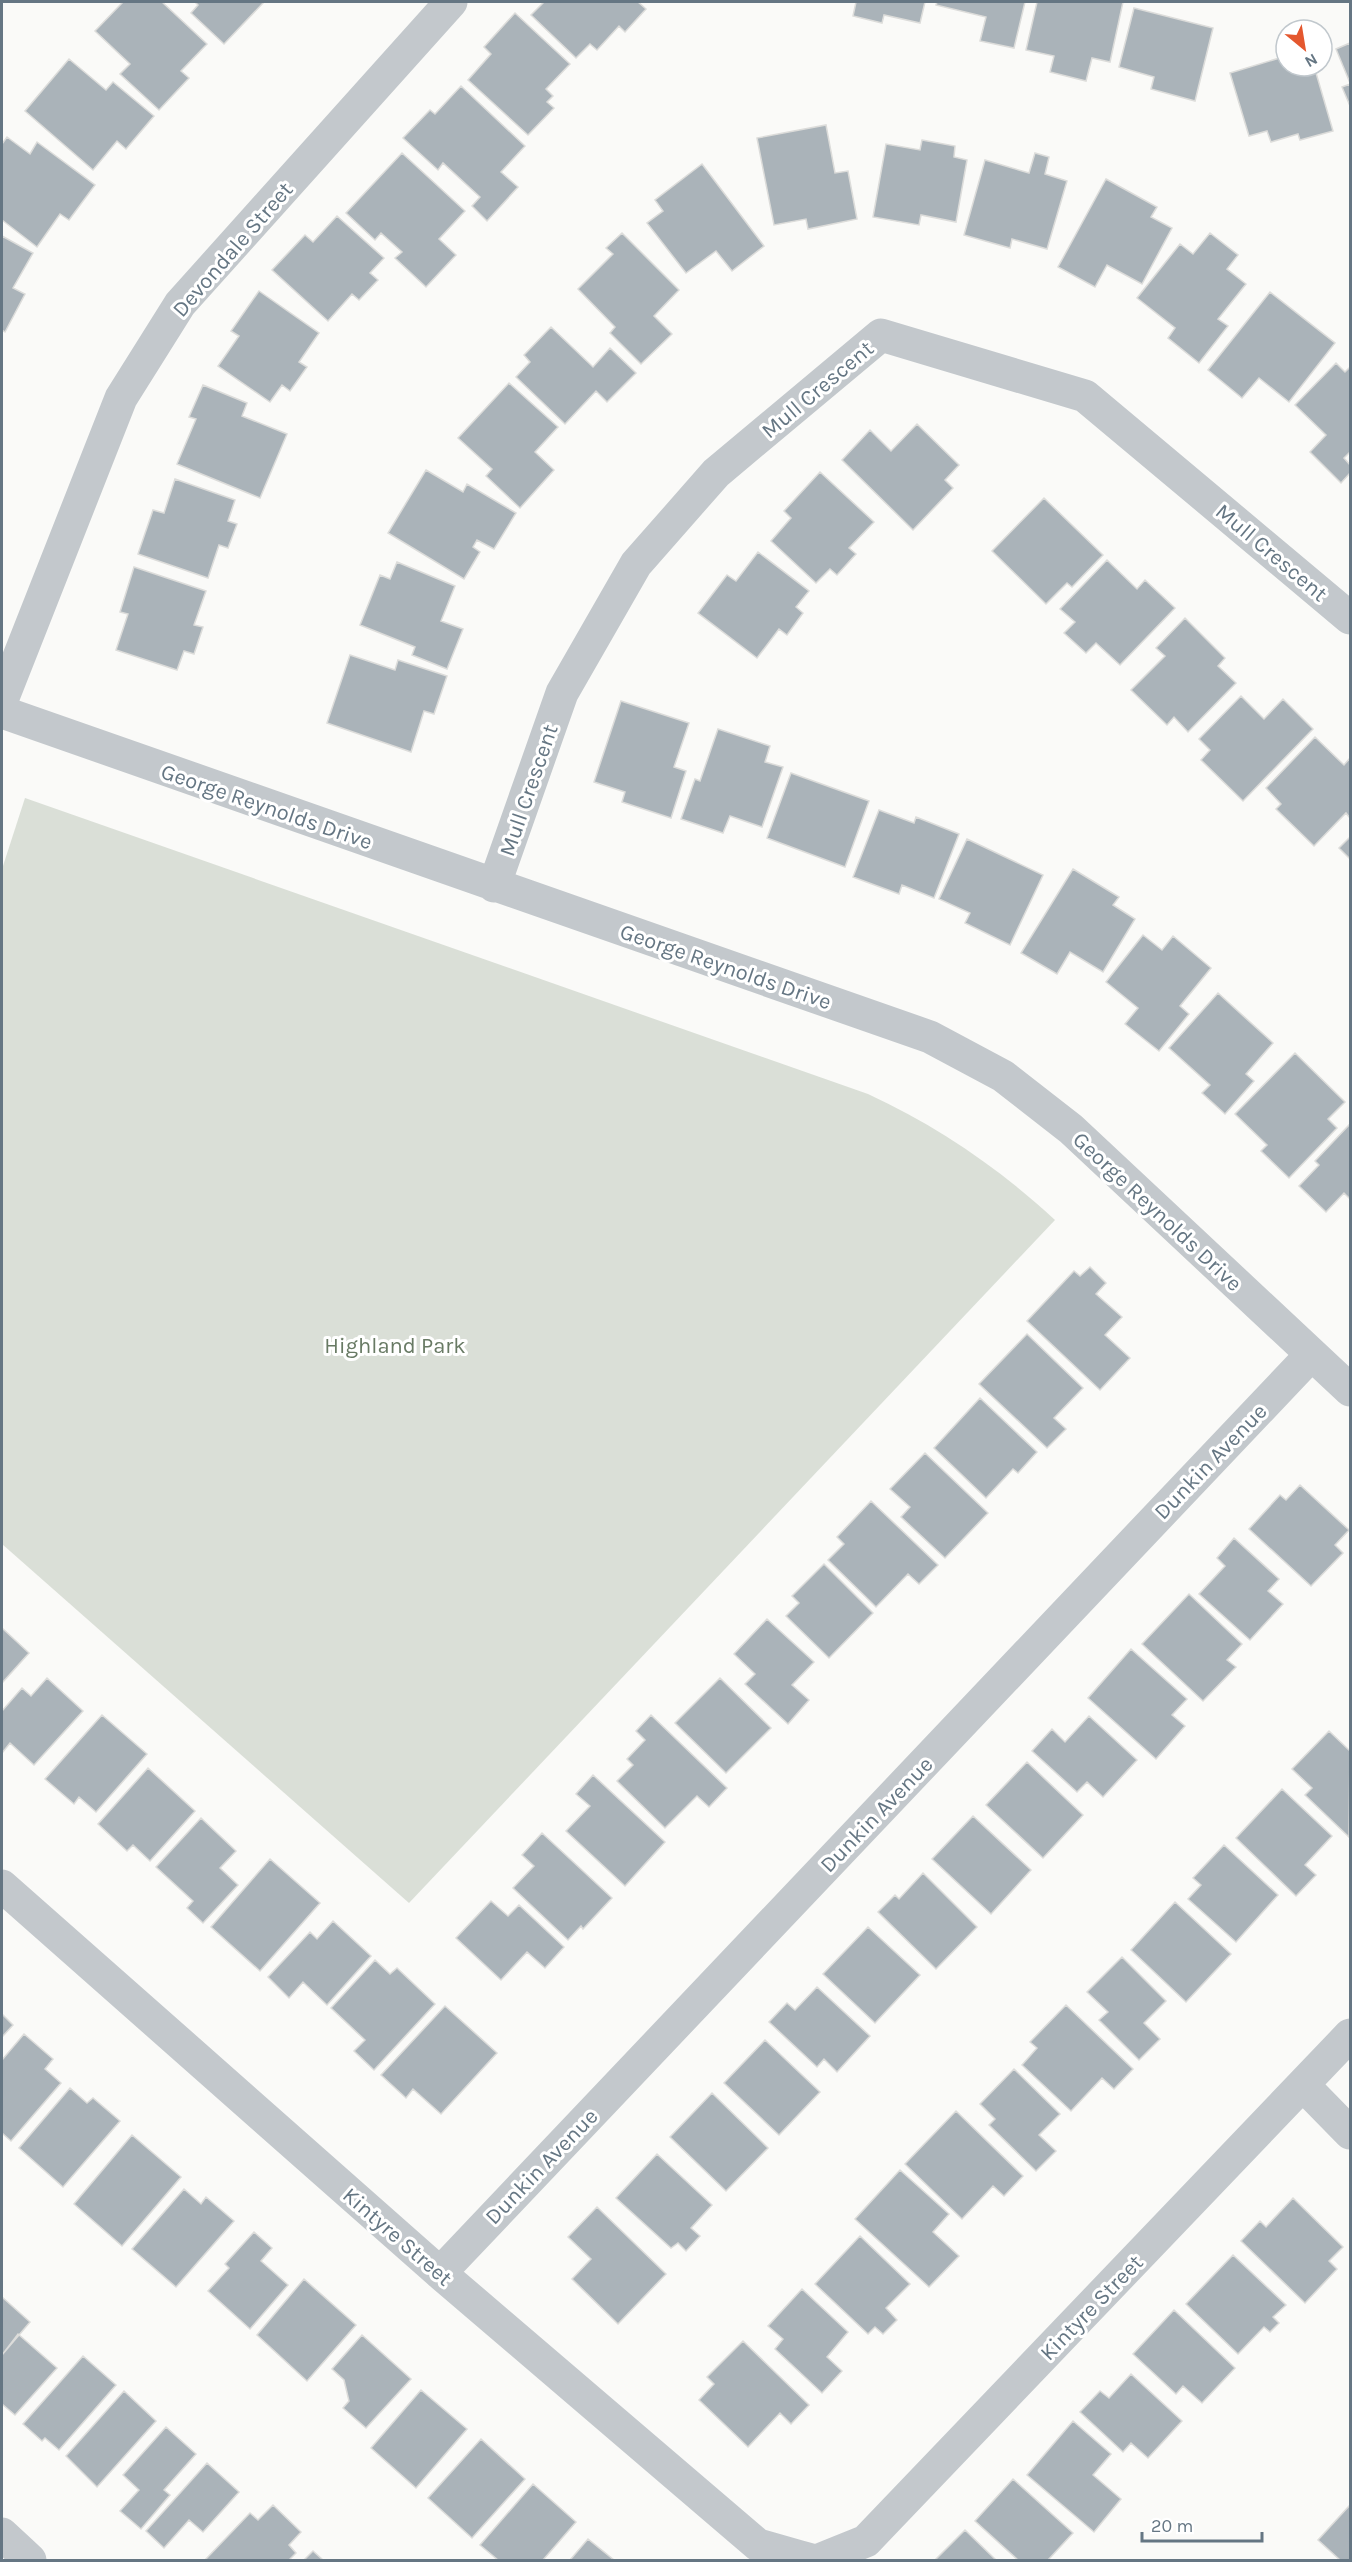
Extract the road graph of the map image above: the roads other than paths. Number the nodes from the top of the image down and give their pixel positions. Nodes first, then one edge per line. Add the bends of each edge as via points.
1 (451, 2) edge
2 (1350, 618) edge
3 (2, 700) edge
4 (2, 712) edge
5 (494, 886) junction
6 (1311, 1355) junction
7 (1350, 1390) edge
8 (2, 1886) edge
9 (1350, 2035) edge
10 (1303, 2085) junction
11 (1350, 2133) edge
12 (440, 2272) junction
13 (2, 2534) edge
14 (30, 2560) edge
15 (810, 2560) edge
16 (819, 2560) edge

1 - 3 street, Devondale Street via 180,304 122,398
2 - 5 street, Mull Crescent via 1085,396 881,335 716,473 636,564 562,693
4 - 5 street, George Reynolds Drive
5 - 6 street, George Reynolds Drive via 930,1037 1003,1076 1071,1129
6 - 7 street, George Reynolds Drive
6 - 12 street, Dunkin Avenue
8 - 12 street, Kintyre Street
9 - 10 street, Kintyre Street
10 - 11 street
10 - 16 street, Kintyre Street via 866,2541
12 - 15 street, Kintyre Street via 758,2545
13 - 14 street

